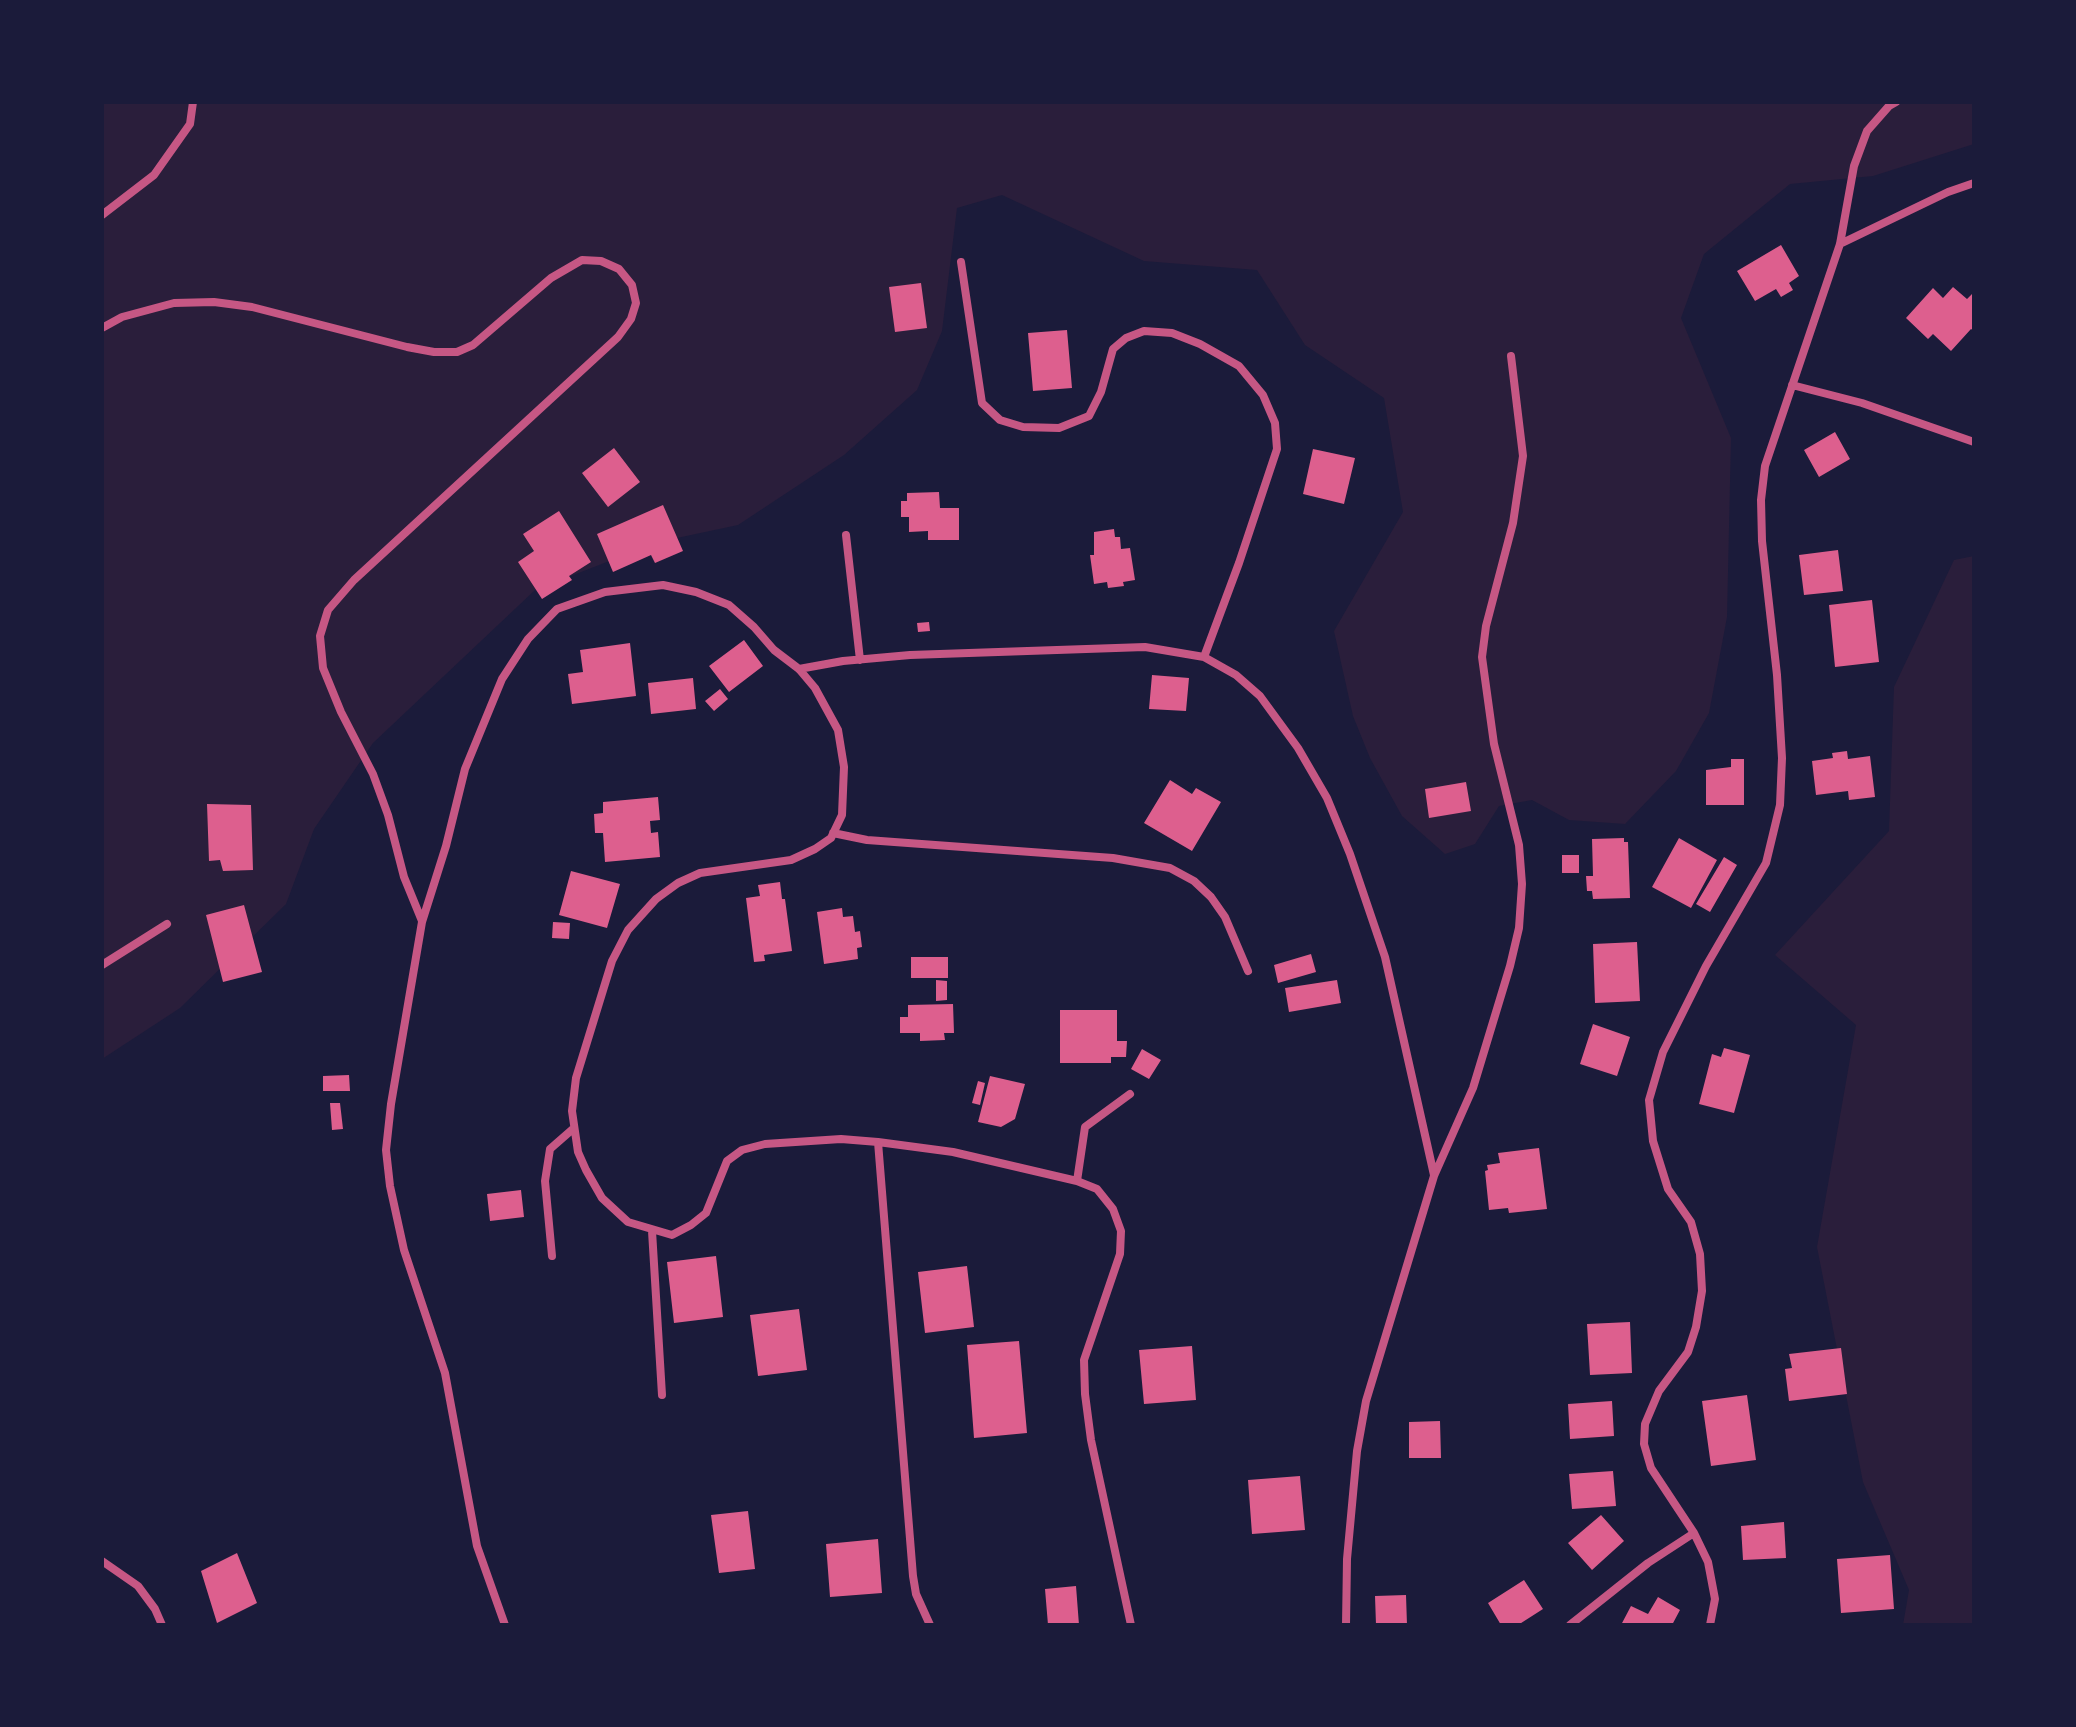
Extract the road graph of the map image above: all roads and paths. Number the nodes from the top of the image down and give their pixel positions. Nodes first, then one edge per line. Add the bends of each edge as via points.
1 (193, 102) edge
2 (1896, 102) edge
3 (1974, 183) edge
4 (102, 215) edge
5 (1840, 244) junction
6 (961, 262) dead end
7 (102, 328) edge
8 (1511, 356) dead end
9 (1792, 385) junction
10 (1974, 442) edge
11 (846, 535) dead end
12 (1204, 657) junction
13 (860, 660) junction
14 (799, 669) junction
15 (833, 833) junction
16 (422, 922) junction
17 (167, 924) dead end
18 (102, 965) edge
19 (1248, 971) dead end
20 (1130, 1094) dead end
21 (574, 1128) junction
22 (878, 1142) junction
23 (1434, 1176) junction
24 (1077, 1181) junction
25 (652, 1231) junction
26 (552, 1256) dead end
27 (662, 1395) dead end
28 (1694, 1533) junction
29 (102, 1561) edge
30 (162, 1625) edge
31 (505, 1625) edge
32 (930, 1625) edge
33 (1131, 1625) edge
34 (1346, 1625) edge
35 (1570, 1625) edge
36 (1710, 1625) edge

1 - 4 street via 190,124 154,175
2 - 5 street via 1867,131 1854,166
3 - 5 street
5 - 9 street
6 - 12 street via 982,403 1000,420 1059,428 1089,416 1113,349 1144,331 1172,333 1200,344 1239,366 1263,395 1275,423 1277,449
7 - 16 street via 174,303 214,302 407,347 457,352 582,260 619,269 632,285 636,303 618,337 354,580 328,610 320,636 323,668 373,774
8 - 23 street via 1523,456 1482,657 1494,744 1519,845 1519,928 1473,1088
9 - 10 street
9 - 28 street via 1765,466 1761,500 1777,675 1780,805 1766,863 1663,1052 1649,1100 1653,1141 1668,1189 1691,1222 1700,1254 1702,1291 1688,1352 1659,1391 1645,1424 1644,1444 1651,1468
11 - 13 street
12 - 13 street via 1145,647
12 - 23 street via 1260,696 1327,798 1385,957
13 - 14 street
14 - 15 street via 838,730 844,767 842,815
14 - 16 street via 729,605 696,592 663,585 634,588 589,596 557,609 528,639 502,679 474,743
15 - 19 street via 1113,858 1170,868 1211,897
15 - 21 street via 791,860 700,873 678,883 628,930 612,961 579,1064
16 - 31 street via 391,1104 386,1150 390,1186 404,1250 445,1373 477,1546
17 - 18 street
20 - 24 street via 1085,1127
21 - 25 street via 578,1152 602,1198 628,1222
21 - 26 street via 550,1149 545,1181
22 - 24 street via 953,1152
22 - 25 street via 841,1139 742,1150 727,1161 706,1213 672,1235
22 - 32 street via 913,1576
23 - 34 street via 1366,1401 1347,1559
24 - 33 street via 1097,1189 1121,1231 1120,1254 1084,1360 1091,1440
25 - 27 street
28 - 35 street
28 - 36 street via 1708,1562 1715,1599
29 - 30 street via 138,1586

